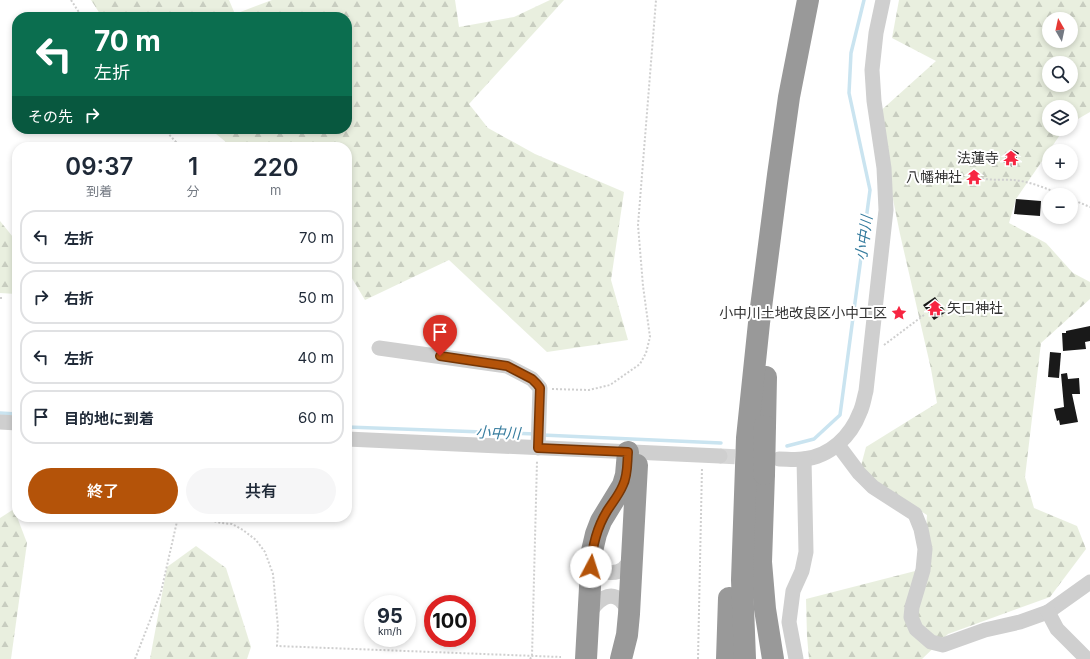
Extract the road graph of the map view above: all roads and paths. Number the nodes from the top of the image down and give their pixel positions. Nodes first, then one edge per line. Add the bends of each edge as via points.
1 (71, 0) edge
2 (656, 0) edge
3 (798, 0) edge
4 (808, 0) edge
5 (883, 0) edge
6 (79, 12) edge
7 (169, 134) edge
8 (176, 142) edge
9 (982, 178) dead end
10 (1043, 188) edge
11 (1078, 202) edge
12 (1090, 207) edge
13 (766, 274) junction
14 (924, 315) dead end
15 (379, 348) dead end
16 (871, 352) junction
17 (540, 388) junction
18 (0, 422) edge
19 (12, 423) edge
20 (738, 436) junction
21 (538, 439) junction
22 (352, 440) edge
23 (838, 445) junction
24 (633, 452) junction
25 (702, 456) junction
26 (720, 456) tunnel mouth
27 (804, 459) junction
28 (771, 466) junction
29 (177, 522) edge
30 (217, 522) edge
31 (592, 551) junction
32 (632, 556) junction
33 (1090, 582) edge
34 (1048, 612) junction
35 (629, 614) junction
36 (589, 615) junction
37 (561, 657) dead end
38 (531, 658) edge
39 (135, 659) edge
40 (586, 659) edge
41 (621, 659) edge
42 (698, 659) edge
43 (727, 659) edge
44 (737, 659) edge
45 (745, 659) edge
46 (773, 659) edge
47 (796, 659) edge
48 (1087, 659) edge

1 - 6 path
2 - 17 path via 638,225 650,337 646,353 640,364 610,385 589,390
3 - 20 highway via 764,203
4 - 13 highway via 789,97
5 - 16 street via 872,70 884,168 886,210
7 - 8 path
9 - 10 path via 1014,180
11 - 12 path
13 - 28 highway, bridge via 765,426
13 - 45 highway via 747,438 742,580
14 - 16 path
15 - 17 street via 507,366 532,379
16 - 23 street via 866,391 860,412 851,431
17 - 21 street
18 - 19 street
20 - 43 highway via 732,506
20 - 44 highway
21 - 22 street
21 - 24 street
21 - 38 path
23 - 27 street
23 - 34 street via 873,487 915,514 925,549 912,617 916,629 931,642 943,645
24 - 25 street
24 - 31 highway via 623,485 601,521
24 - 32 highway
25 - 26 street
25 - 42 path
27 - 28 street
27 - 47 street via 806,552 802,571 793,591 789,622
28 - 46 highway via 761,562 764,609
29 - 39 path via 161,592
30 - 38 path via 232,524 243,530 256,540 265,552 273,574 278,627 277,646
31 - 32 street via 598,566 609,572 623,569
31 - 36 highway
32 - 35 highway
33 - 34 street
34 - 48 street via 1057,629
35 - 36 street via 623,602 611,596 598,600
35 - 41 highway
36 - 40 highway
37 - 38 path

